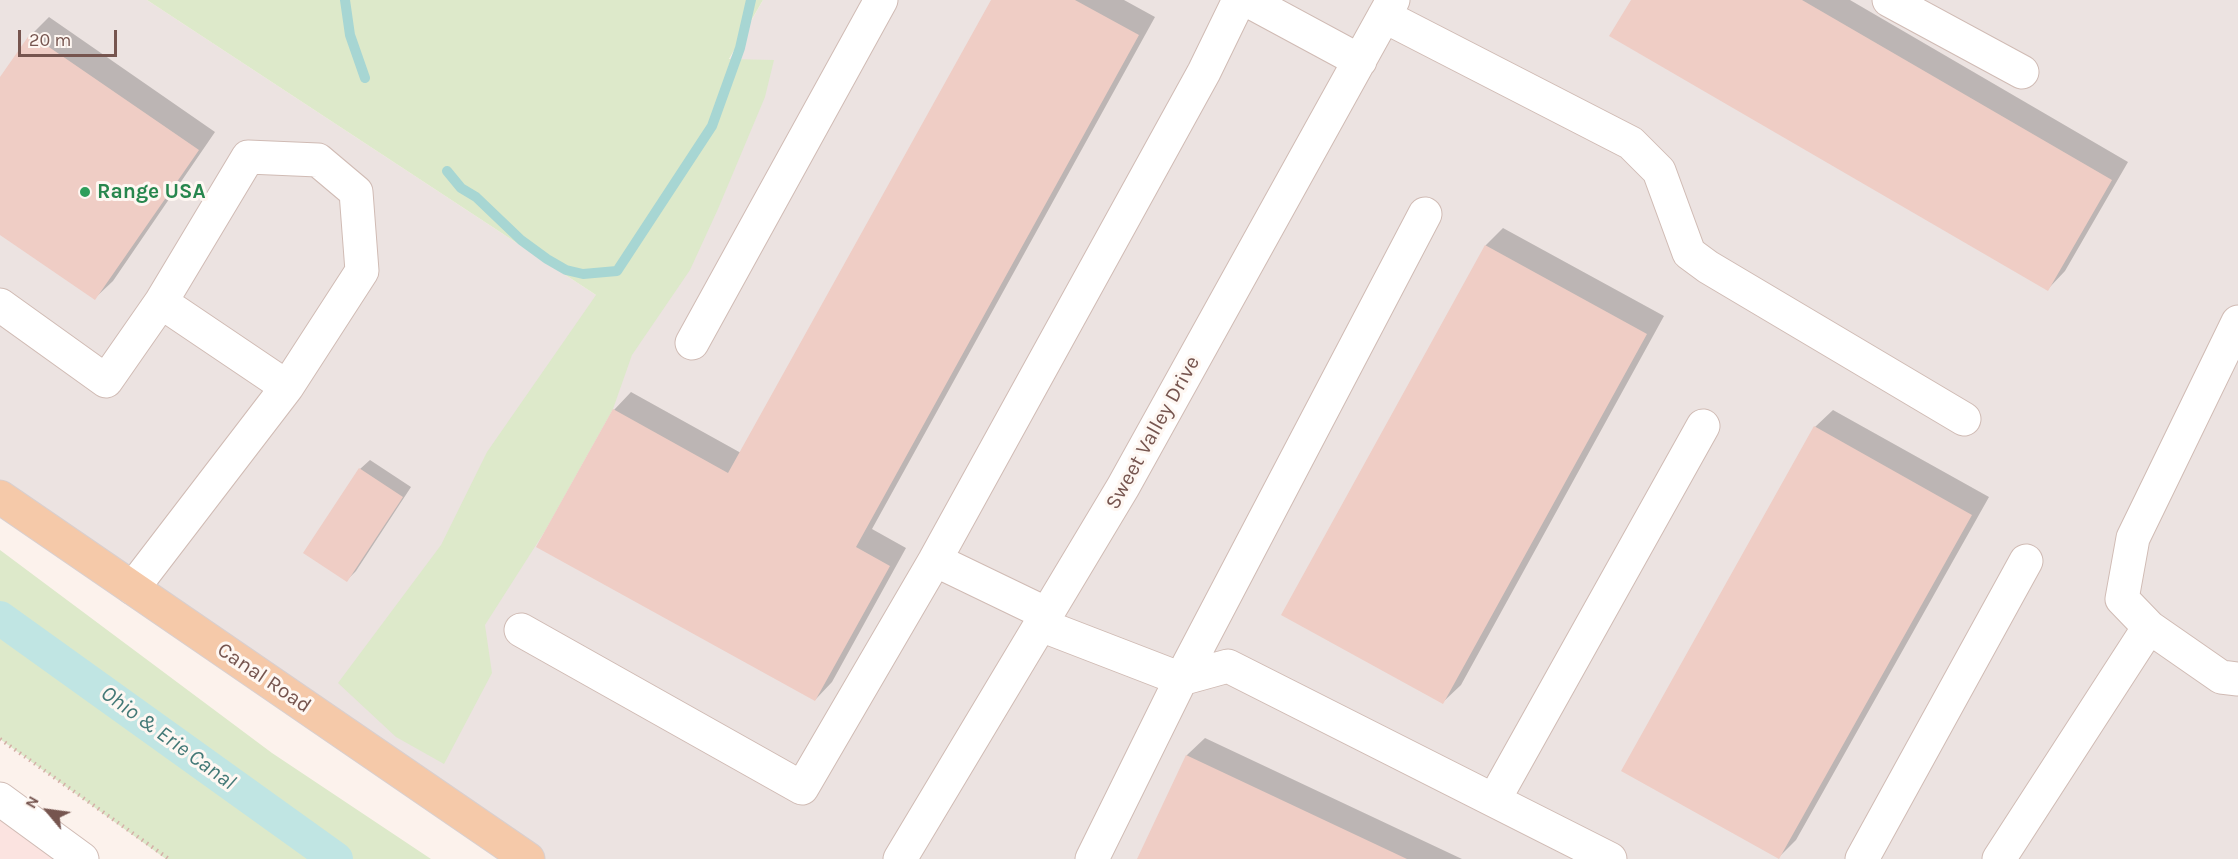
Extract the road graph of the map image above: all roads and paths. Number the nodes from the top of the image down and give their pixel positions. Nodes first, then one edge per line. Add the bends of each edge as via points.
1 (881, 0) edge
2 (1239, 0) edge
3 (1246, 0) edge
4 (1888, 0) edge
5 (1389, 8) edge
6 (1360, 61) junction
7 (2022, 72) dead end
8 (1425, 214) dead end
9 (161, 302) junction
10 (0, 305) edge
11 (2238, 322) edge
12 (692, 343) dead end
13 (287, 387) junction
14 (1964, 418) dead end
15 (1703, 426) dead end
16 (0, 497) edge
17 (935, 561) junction
18 (2026, 561) dead end
19 (133, 588) junction
20 (1044, 620) junction
21 (2150, 627) junction
22 (520, 630) dead end
23 (1181, 679) junction
24 (2238, 679) edge
25 (0, 739) edge
26 (0, 800) edge
27 (1494, 800) junction
28 (2003, 858) edge
29 (82, 859) edge
30 (169, 859) edge
31 (528, 859) edge
32 (900, 859) edge
33 (1092, 859) edge
34 (1610, 859) edge
35 (1862, 859) edge

1 - 12 street
2 - 17 street via 1204,72
3 - 6 street
4 - 7 street
5 - 6 street, Sweet Valley Drive
5 - 14 street via 1631,143 1659,171 1689,253
6 - 20 street, Sweet Valley Drive via 1123,487
8 - 23 street
9 - 10 street via 106,381
9 - 13 street
9 - 13 street via 248,158 318,160 356,192 362,271
11 - 21 street via 2133,538 2122,599
13 - 19 street
15 - 27 street
16 - 19 main road, Canal Road
17 - 20 street
17 - 22 street via 802,788
18 - 35 street
19 - 31 main road, Canal Road
20 - 23 street
20 - 32 street, Sweet Valley Drive
21 - 24 street via 2221,677
21 - 28 street
23 - 27 street via 1228,666
23 - 33 street
25 - 30 path
26 - 29 street
27 - 34 street

